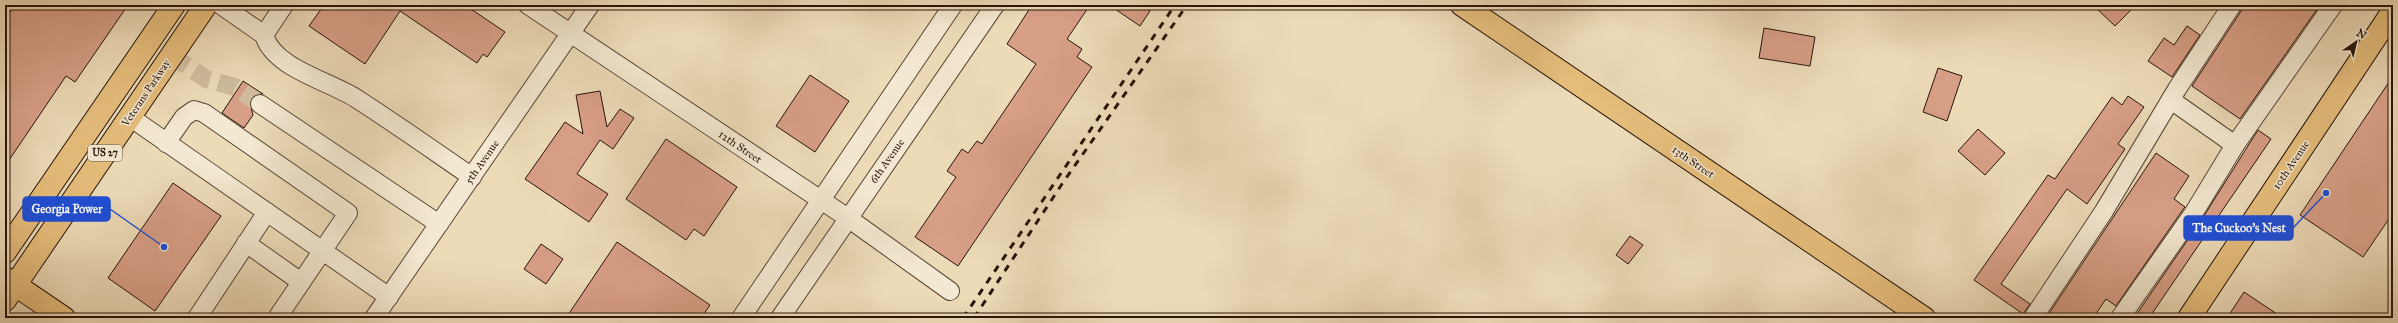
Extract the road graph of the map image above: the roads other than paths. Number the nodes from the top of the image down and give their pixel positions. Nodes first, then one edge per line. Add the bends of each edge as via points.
1 (173, 5) edge
2 (206, 5) edge
3 (221, 5) edge
4 (284, 5) edge
5 (528, 5) edge
6 (590, 5) edge
7 (953, 5) edge
8 (995, 5) edge
9 (1462, 5) edge
10 (2232, 5) edge
11 (2333, 5) edge
12 (2393, 11) edge
13 (570, 34) junction
14 (264, 35) junction
15 (2170, 100) junction
16 (260, 104) tunnel mouth
17 (130, 118) junction
18 (166, 143) junction
19 (2235, 145) junction
20 (472, 177) junction
21 (821, 200) junction
22 (267, 212) junction
23 (848, 218) junction
24 (439, 224) junction
25 (246, 243) junction
26 (322, 251) junction
27 (5, 252) edge
28 (301, 282) junction
29 (8, 287) edge
30 (950, 290) dead end
31 (389, 297) junction
32 (64, 318) edge
33 (196, 318) edge
34 (277, 318) edge
35 (374, 318) edge
36 (741, 318) edge
37 (780, 318) edge
38 (1924, 318) edge
39 (2033, 318) edge
40 (2120, 318) edge
41 (2189, 318) edge

1 - 27 main road, US 27
2 - 17 main road, Veterans Parkway / US 27
3 - 14 street
4 - 14 street
5 - 13 street, 12th Street
6 - 13 street, 5th Avenue
7 - 21 street
8 - 23 street, 6th Avenue
9 - 38 main road, 13th Street
10 - 15 street
11 - 19 street
12 - 41 main road, 10th Avenue
13 - 20 street, 5th Avenue
13 - 21 street, 12th Street
14 - 20 street via 275,53 319,81 356,98
15 - 19 street
15 - 39 street via 2104,212
16 - 24 street
17 - 18 street
17 - 29 main road, Veterans Parkway / US 27
18 - 22 street
18 - 26 street via 184,116 194,110 210,117 348,213
19 - 40 street via 2193,214
20 - 24 street, 5th Avenue
21 - 23 street, 12th Street
21 - 36 street
22 - 25 street
22 - 26 street
23 - 30 street, 12th Street
23 - 37 street, 6th Avenue
24 - 31 street, 5th Avenue
25 - 28 street
25 - 33 street
26 - 28 street
26 - 31 street
28 - 34 street
29 - 32 main road
31 - 35 street, 5th Avenue

